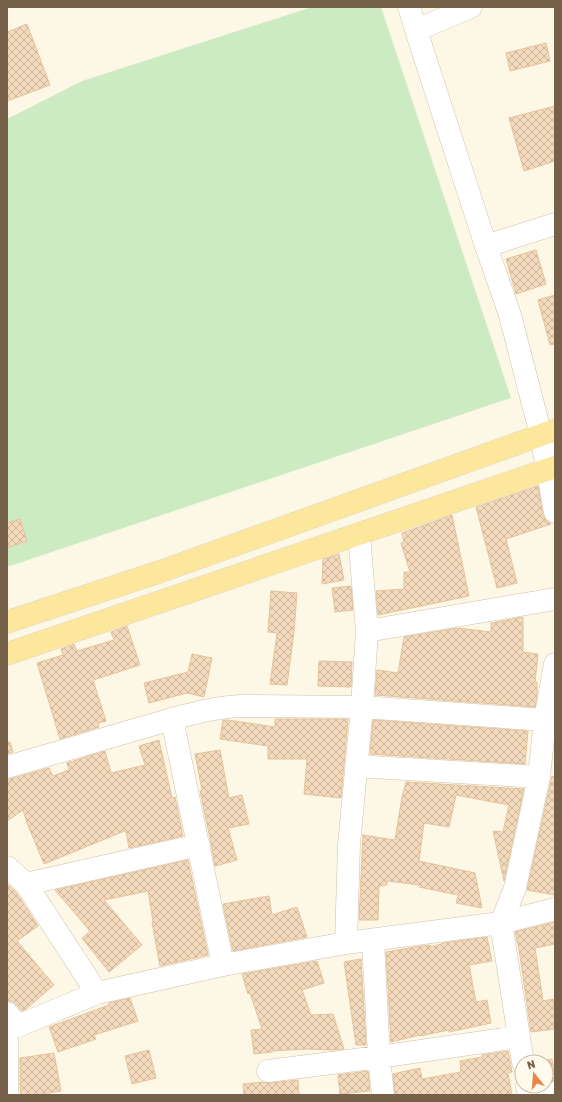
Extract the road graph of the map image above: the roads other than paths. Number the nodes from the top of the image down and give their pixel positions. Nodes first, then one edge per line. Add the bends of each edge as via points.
1 (410, 7) edge
2 (471, 7) edge
3 (416, 30) junction
4 (555, 224) edge
5 (486, 246) junction
6 (548, 433) edge
7 (551, 469) edge
8 (555, 512) edge
9 (359, 534) junction
10 (555, 599) edge
11 (7, 622) edge
12 (367, 631) junction
13 (7, 654) edge
14 (555, 664) edge
15 (362, 707) junction
16 (172, 719) junction
17 (550, 721) edge
18 (356, 766) junction
19 (7, 767) edge
20 (539, 777) junction
21 (199, 845) junction
22 (7, 867) edge
23 (26, 884) junction
24 (555, 909) edge
25 (501, 923) junction
26 (373, 940) junction
27 (346, 943) junction
28 (223, 965) junction
29 (97, 993) junction
30 (10, 1029) edge
31 (518, 1036) junction
32 (521, 1054) edge
33 (379, 1057) junction
34 (268, 1071) dead end
35 (7, 1089) edge
36 (555, 1093) edge
37 (8, 1095) edge
38 (383, 1095) edge
39 (546, 1095) edge

1 - 3 street
2 - 3 street
3 - 5 street
4 - 5 street
5 - 6 street
6 - 7 street
6 - 11 main road via 162,571
7 - 8 street
7 - 9 main road
9 - 12 street
9 - 13 main road
10 - 12 street
12 - 15 street
14 - 17 street
15 - 16 street via 225,707
15 - 17 street
15 - 18 street
16 - 19 street
16 - 21 street
17 - 20 street
18 - 20 street
18 - 27 street via 349,845
20 - 25 street via 514,888
21 - 23 street
21 - 28 street
22 - 23 street
23 - 29 street
24 - 25 street
25 - 26 street
25 - 31 street
26 - 27 street
26 - 33 street
27 - 28 street
28 - 29 street
29 - 30 street
30 - 35 street
31 - 32 street
31 - 33 street
33 - 34 street
33 - 38 street
35 - 37 street
36 - 39 street

